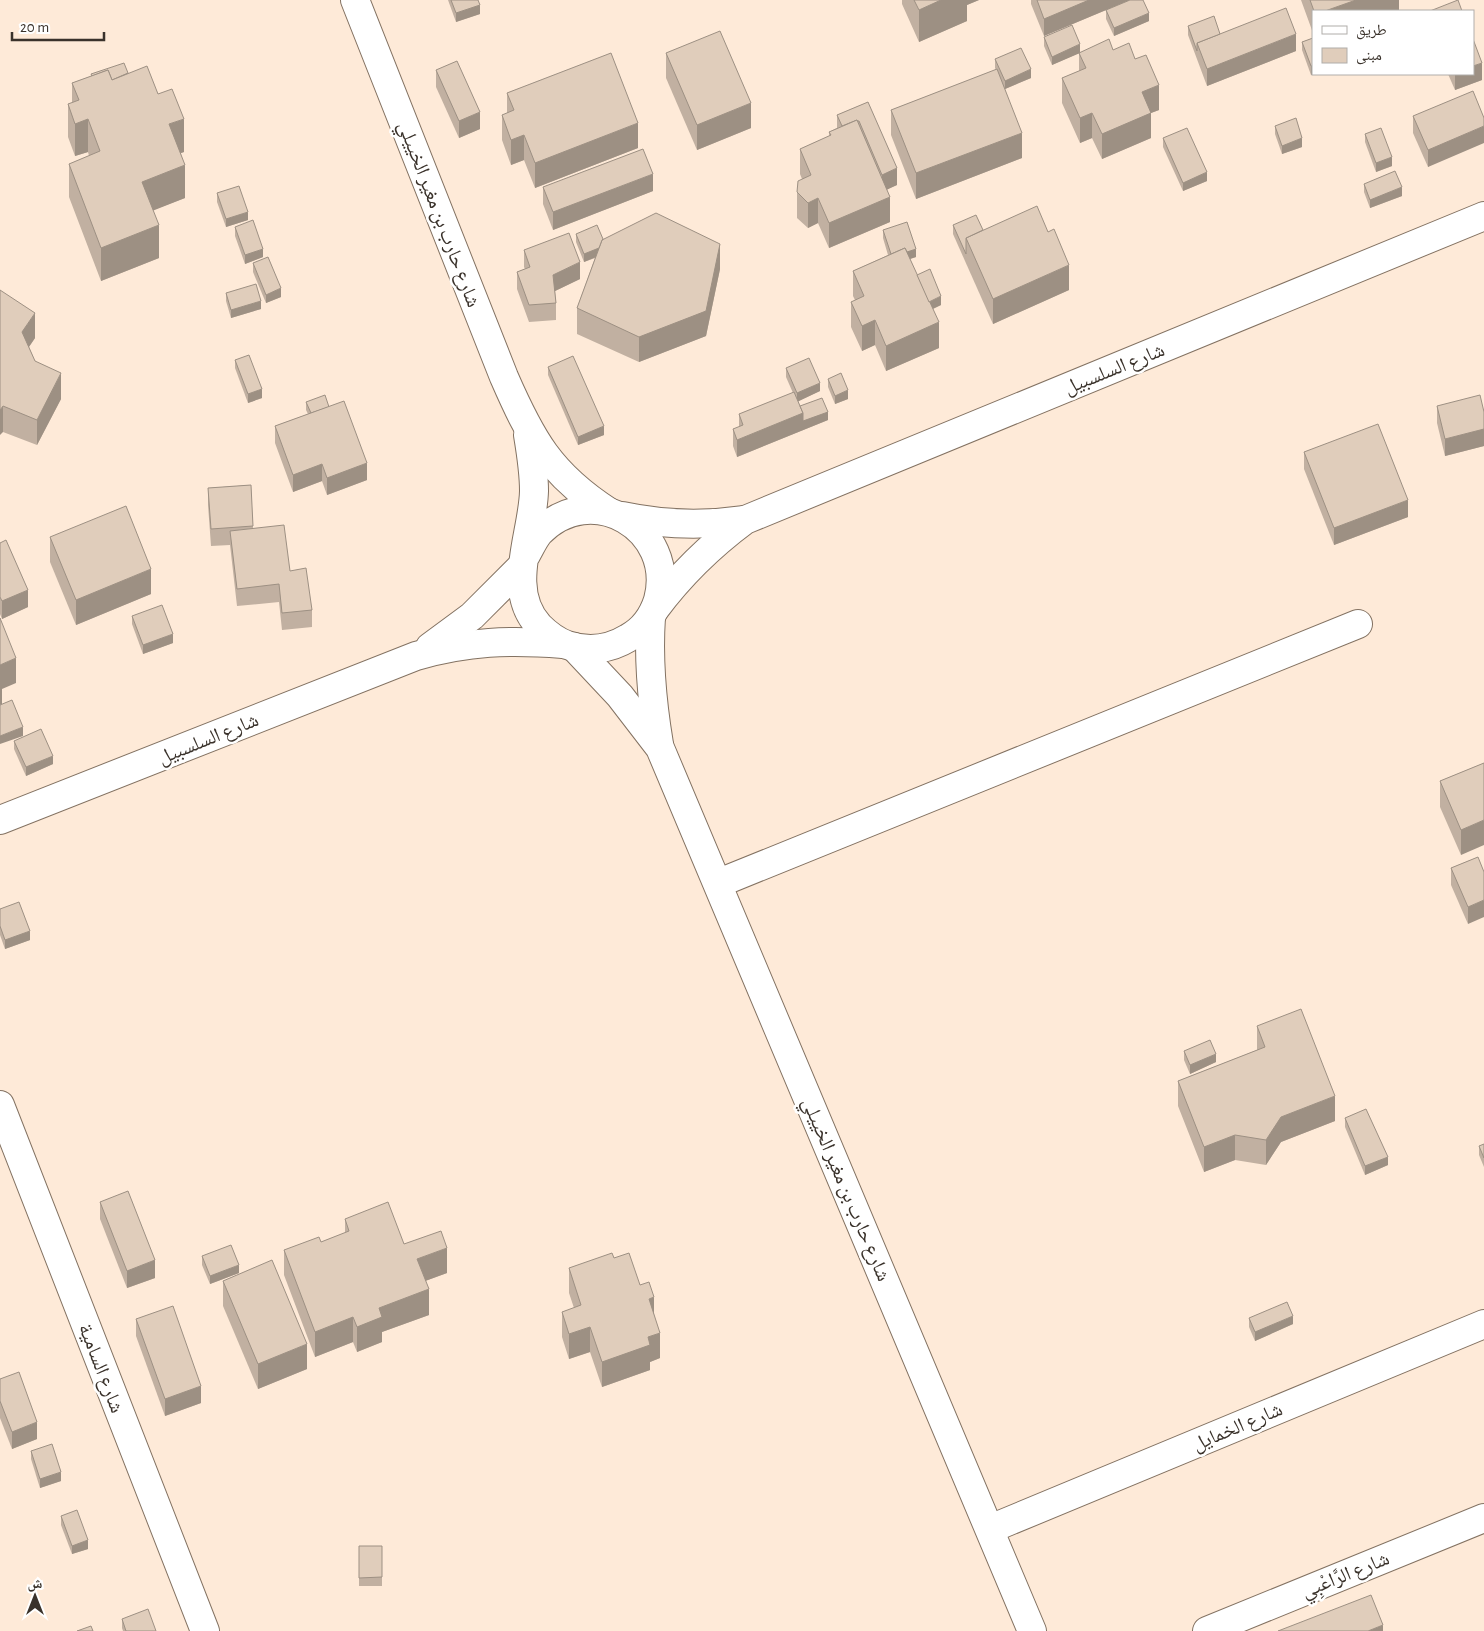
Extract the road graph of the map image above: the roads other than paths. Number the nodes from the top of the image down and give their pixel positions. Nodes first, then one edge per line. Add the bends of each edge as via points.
1 (355, 0) edge
2 (1484, 216) edge
3 (526, 428) junction
4 (613, 513) junction
5 (745, 520) junction
6 (524, 561) junction
7 (653, 613) junction
8 (1358, 624) dead end
9 (569, 646) junction
10 (416, 656) junction
11 (660, 748) junction
12 (0, 820) edge
13 (719, 883) junction
14 (0, 1105) edge
15 (1484, 1324) edge
16 (1484, 1518) edge
17 (990, 1529) junction
18 (205, 1631) edge
19 (1032, 1631) edge
20 (1207, 1631) edge

1 - 3 street, شارع حارب بن مغير الخييلي
2 - 5 street, شارع السلسبيل
3 - 4 street, شارع حارب بن مغير الخييلي via 562,475 584,496
3 - 6 street, شارع حارب بن مغير الخييلي via 534,491
4 - 5 street, شارع السلسبيل via 649,522 681,525
4 - 6 street via 583,510 559,518 539,533
4 - 7 street via 637,526 652,544 660,564 661,587
5 - 7 street, شارع السلسبيل via 696,560
6 - 9 street via 521,586 534,620 547,634
6 - 10 street, شارع السلسبيل via 472,616
7 - 9 street via 636,634 617,645 596,650
7 - 11 street, شارع حارب بن مغير الخييلي via 649,649
8 - 13 street
9 - 10 street, شارع السلسبيل via 489,641 452,646
9 - 11 street, شارع حارب بن مغير الخييلي via 620,696
10 - 12 street, شارع السلسبيل
11 - 13 street, شارع حارب بن مغير الخييلي
13 - 17 street, شارع حارب بن مغير الخييلي
14 - 18 street, شارع السامية
15 - 17 street, شارع الخمايل
16 - 20 street, شارع الرَّاعْبِي
17 - 19 street, شارع حارب بن مغير الخييلي

